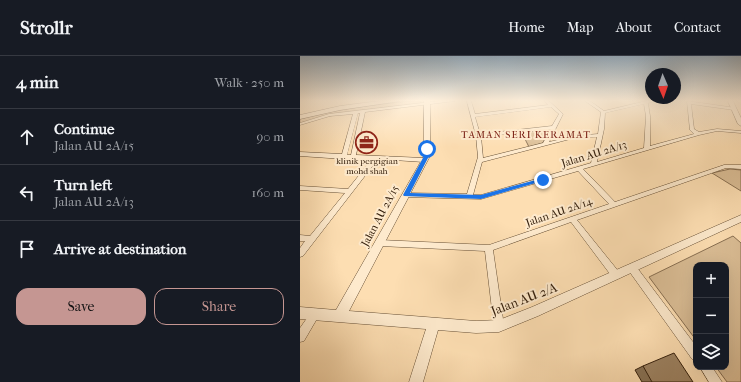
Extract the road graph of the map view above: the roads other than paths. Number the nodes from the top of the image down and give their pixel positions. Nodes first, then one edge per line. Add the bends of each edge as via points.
1 (325, 116) edge
2 (355, 116) edge
3 (362, 116) edge
4 (427, 116) edge
5 (472, 116) edge
6 (560, 116) edge
7 (604, 116) edge
8 (648, 116) edge
9 (691, 116) edge
10 (300, 124) edge
11 (554, 127) junction
12 (741, 132) edge
13 (698, 134) junction
14 (599, 135) junction
15 (478, 136) junction
16 (545, 144) junction
17 (647, 148) junction
18 (300, 154) edge
19 (344, 157) junction
20 (353, 157) junction
21 (376, 158) junction
22 (424, 160) junction
23 (480, 161) junction
24 (593, 165) junction
25 (741, 167) edge
26 (580, 169) junction
27 (300, 188) edge
28 (350, 190) junction
29 (406, 195) junction
30 (469, 197) junction
31 (614, 205) junction
32 (741, 218) edge
33 (572, 219) junction
34 (300, 238) edge
35 (312, 238) junction
36 (380, 243) junction
37 (489, 248) junction
38 (300, 254) edge
39 (632, 268) junction
40 (616, 275) junction
41 (300, 313) edge
42 (315, 314) junction
43 (340, 315) junction
44 (434, 323) junction
45 (500, 326) junction
46 (300, 337) edge
47 (693, 350) edge
48 (707, 370) edge
49 (416, 382) edge
50 (716, 382) edge

1 - 10 street
2 - 19 street
3 - 20 street
4 - 22 street, Jalan AU 2A/15 via 427,149
5 - 15 street
6 - 11 street
7 - 14 street
8 - 17 street
9 - 13 street via 692,130
11 - 15 street
11 - 16 street
12 - 13 street, Jalan AU 2A/13 via 717,130
13 - 17 street, Jalan AU 2A/13
14 - 16 street via 574,137
14 - 24 street
15 - 23 street
16 - 23 street
17 - 24 street, Jalan AU 2A/13
18 - 19 street
19 - 20 street
20 - 21 street
21 - 22 street
21 - 28 street
22 - 29 street, Jalan AU 2A/15
23 - 30 street
24 - 26 street, Jalan AU 2A/13
25 - 31 street, Jalan AU 2A/14 via 726,166
26 - 30 street, Jalan AU 2A/13 via 497,194
26 - 31 street
27 - 28 street
28 - 35 street
29 - 30 street, Jalan AU 2A/13
29 - 36 street, Jalan AU 2A/15
31 - 33 street, Jalan AU 2A/14
32 - 39 street, Jalan AU 2/A
33 - 37 street, Jalan AU 2A/14
33 - 40 street
34 - 35 street
35 - 38 street
36 - 37 street, Jalan AU 2A/14
36 - 43 street, Jalan AU 2A/15
37 - 45 street
39 - 40 street, Jalan AU 2/A
39 - 47 street
40 - 45 street, Jalan AU 2/A
41 - 42 street, Jalan AU 2/A
42 - 43 street, Jalan AU 2/A
42 - 46 street
43 - 44 street, Jalan AU 2/A
44 - 45 street, Jalan AU 2/A via 476,327
44 - 49 street
48 - 50 street

